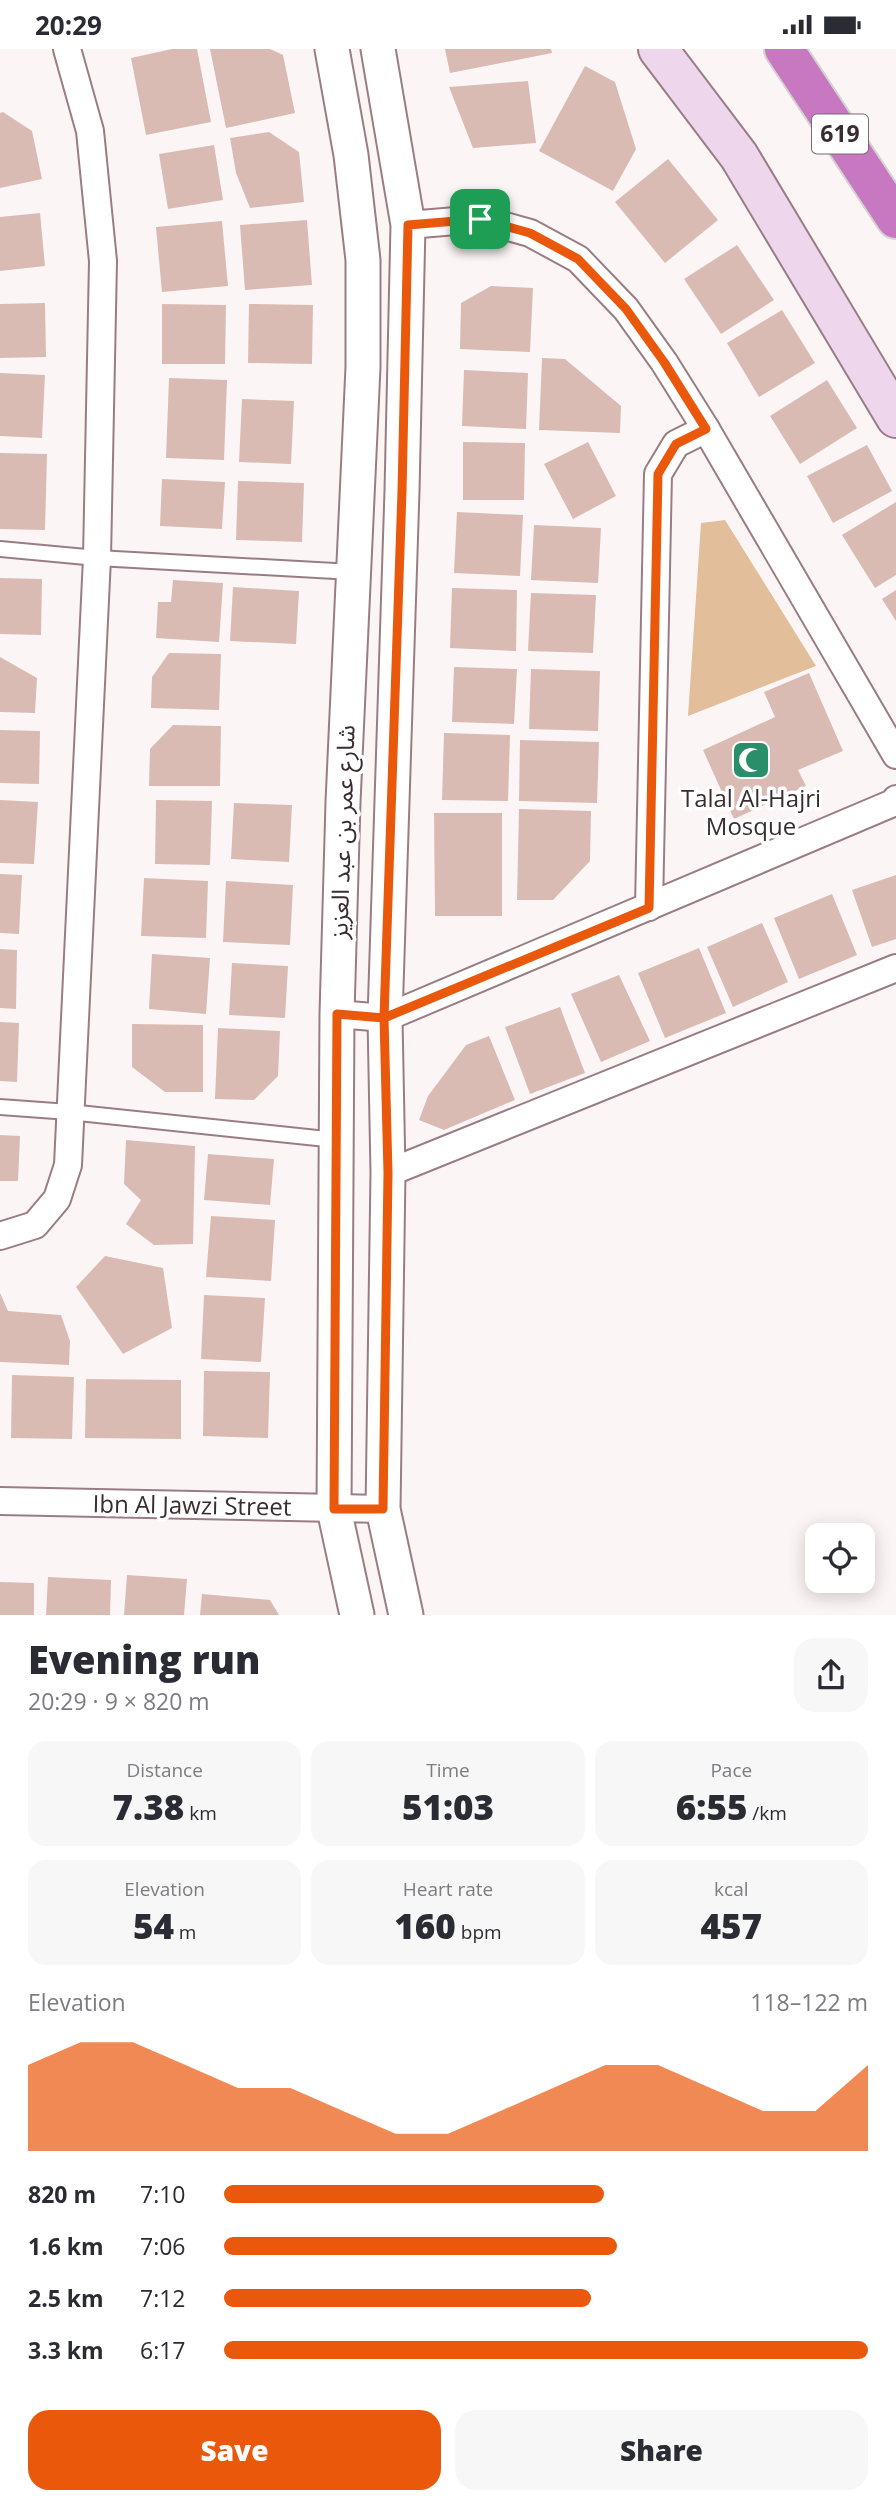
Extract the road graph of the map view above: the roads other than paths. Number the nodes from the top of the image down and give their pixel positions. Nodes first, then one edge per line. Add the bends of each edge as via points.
1 (67, 49) edge
2 (332, 49) edge
3 (378, 49) edge
4 (658, 49) edge
5 (784, 49) edge
6 (896, 219) edge
7 (408, 225) junction
8 (896, 418) edge
9 (706, 429) junction
10 (0, 549) edge
11 (97, 558) junction
12 (353, 572) junction
13 (896, 755) edge
14 (896, 799) edge
15 (649, 908) junction
16 (896, 968) edge
17 (337, 1014) junction
18 (384, 1018) junction
19 (0, 1107) edge
20 (69, 1112) junction
21 (336, 1140) junction
22 (388, 1173) junction
23 (0, 1236) edge
24 (0, 1501) edge
25 (334, 1509) junction
26 (383, 1509) junction
27 (356, 1615) edge
28 (405, 1615) edge

1 - 11 street via 90,131 103,261
2 - 12 street, شارع عمر بن عبد العزيز via 363,260
3 - 7 street
4 - 8 main road via 739,156
5 - 6 highway, 619
7 - 9 street via 480,219 530,233 578,259 626,309
7 - 18 street
9 - 13 street
9 - 15 street via 676,444 658,474
10 - 11 lane
11 - 12 lane
11 - 20 street
12 - 17 street, شارع عمر بن عبد العزيز
14 - 15 street
15 - 18 street
16 - 22 street
17 - 18 street
17 - 21 street, شارع عمر بن عبد العزيز
18 - 22 street
19 - 20 lane
20 - 21 lane
20 - 23 street via 68,1165 57,1199 35,1225
21 - 25 street, شارع عمر بن عبد العزيز
22 - 26 street
24 - 25 street, Ibn Al Jawzi Street
25 - 26 street, Ibn Al Jawzi Street
25 - 27 street, شارع عمر بن عبد العزيز
26 - 28 street

